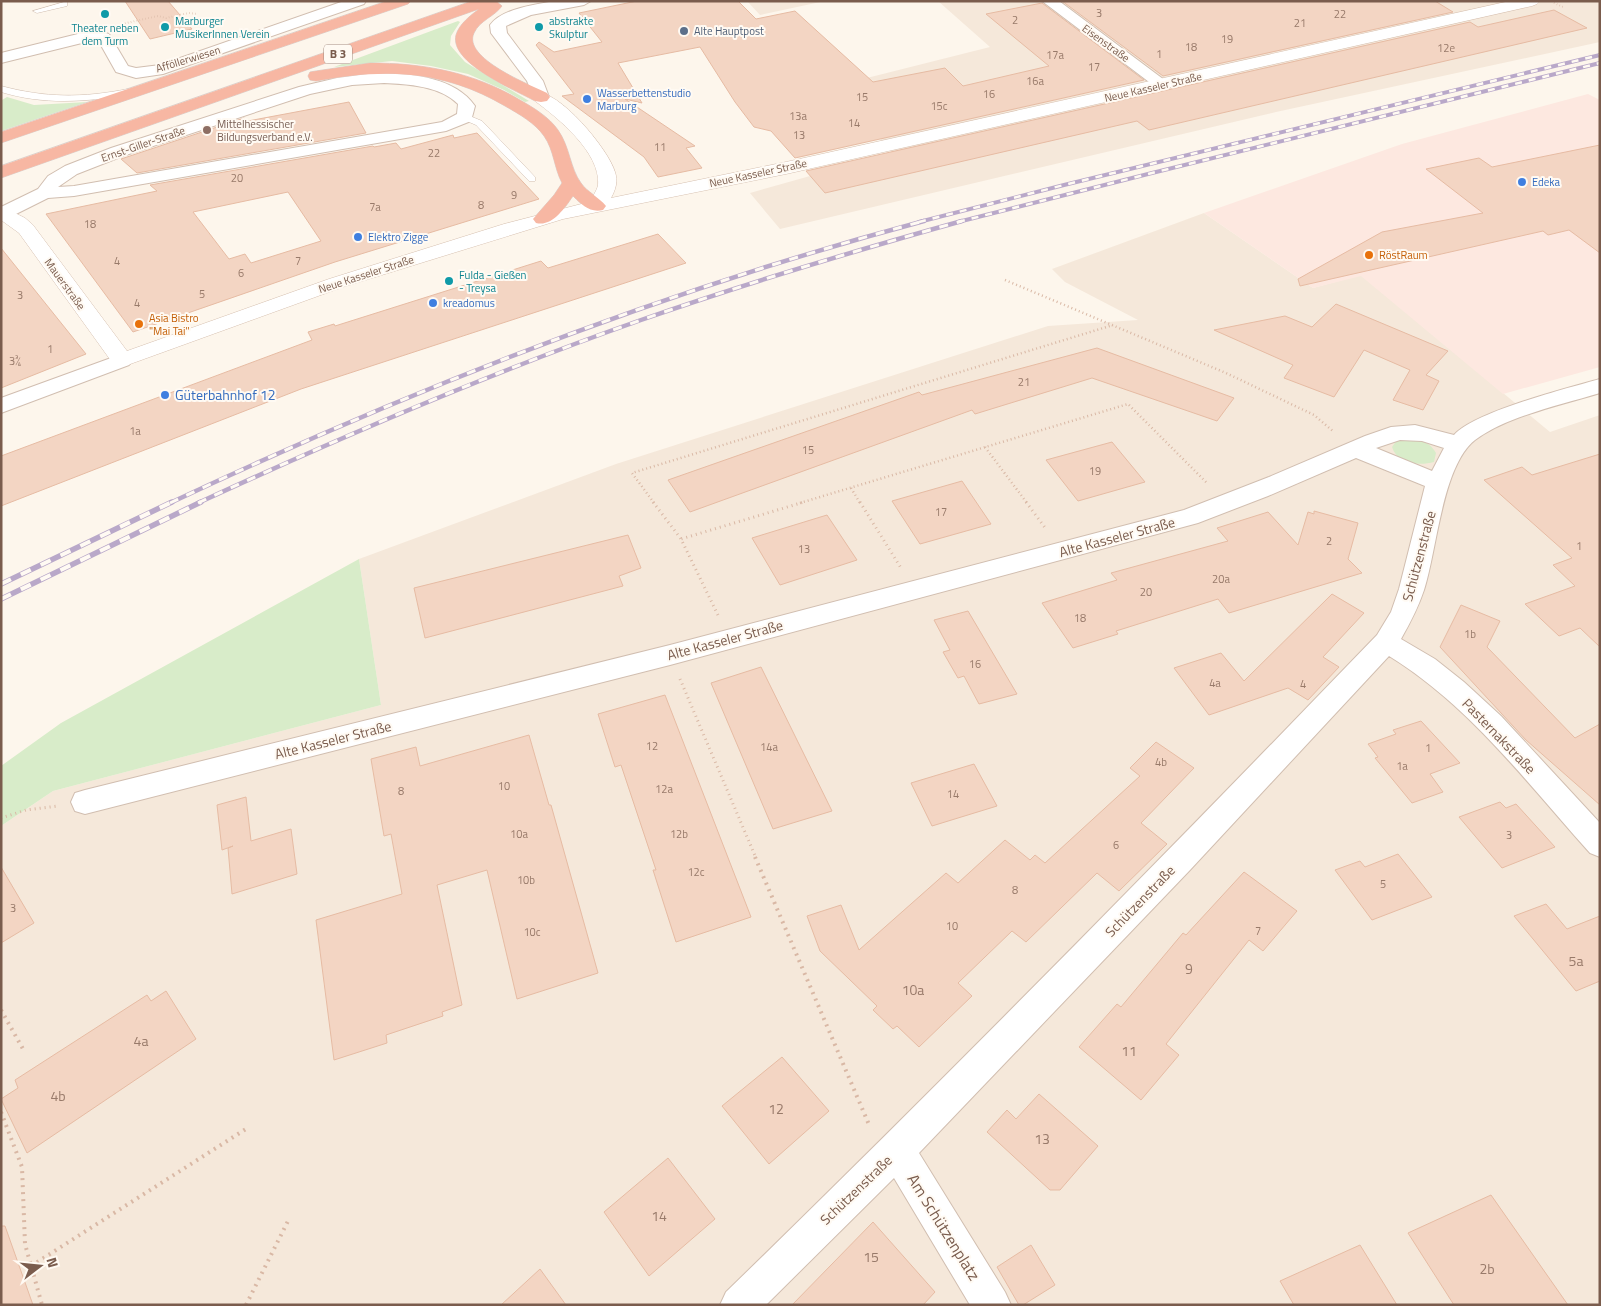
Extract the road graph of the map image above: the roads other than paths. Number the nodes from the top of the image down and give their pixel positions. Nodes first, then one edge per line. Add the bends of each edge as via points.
1 (359, 1) edge
2 (403, 1) edge
3 (440, 1) edge
4 (488, 1) edge
5 (503, 1) edge
6 (584, 1) edge
7 (1049, 1) edge
8 (1532, 1) edge
9 (64, 4) dead end
10 (37, 11) dead end
11 (1, 58) edge
12 (1163, 85) junction
13 (1, 90) edge
14 (541, 96) junction
15 (153, 101) junction
16 (188, 106) junction
17 (464, 117) junction
18 (1, 138) edge
19 (1, 154) edge
20 (605, 168) junction
21 (1, 172) edge
22 (532, 179) dead end
23 (571, 183) junction
24 (676, 190) junction
25 (44, 193) junction
26 (596, 206) junction
27 (2, 213) edge
28 (543, 219) junction
29 (122, 360) junction
30 (1600, 386) edge
31 (1, 406) edge
32 (1459, 445) junction
33 (1356, 449) junction
34 (1438, 482) junction
35 (1386, 642) junction
36 (85, 802) road end
37 (1600, 844) edge
38 (891, 1156) junction
39 (739, 1305) edge
40 (992, 1305) edge

1 - 11 street, Afföllerwiesen via 163,69 136,73 122,69 104,37 94,34
2 - 15 highway, B 3
3 - 15 highway, B 3
4 - 16 highway, B 3
5 - 14 highway via 469,24 462,39 464,47 487,68
6 - 14 street via 511,17 498,25 499,33 536,81
7 - 12 street, Eisenstraße
8 - 12 main road, Neue Kasseler Straße
9 - 10 lane
12 - 24 main road, Neue Kasseler Straße
13 - 15 lane via 56,98 103,96
14 - 20 main road via 570,119
15 - 16 highway, B 3
15 - 18 highway, B 3
15 - 19 highway, B 3
15 - 21 highway, B 3
16 - 23 highway via 334,72 384,67 428,70 473,82 506,98 546,127 561,150
17 - 22 lane via 479,123
17 - 25 street, Ernst-Giller-Straße via 446,126 74,191
17 - 25 street, Ernst-Giller-Straße via 467,106 462,98 450,90 429,84 390,78 334,82 116,152 54,180
20 - 24 main road via 629,179
20 - 26 main road via 607,185
23 - 26 highway
23 - 28 highway
24 - 26 main road, Neue Kasseler Straße
25 - 27 street, Ernst-Giller-Straße
26 - 28 main road, Neue Kasseler Straße
27 - 29 main road, Mauerstraße via 26,229
28 - 29 main road, Neue Kasseler Straße via 336,283
29 - 31 street, Neue Kasseler Straße
30 - 32 street via 1494,419 1466,436
32 - 33 street, Alte Kasseler Straße via 1434,436 1399,433
32 - 34 street, Schützenstraße
33 - 34 street
33 - 36 street, Alte Kasseler Straße via 1190,517 670,655
34 - 35 street, Schützenstraße via 1412,589
35 - 37 street, Pasternakstraße via 1426,666 1491,724
35 - 38 street, Schützenstraße via 1179,861
38 - 39 street, Schützenstraße
38 - 40 street, Am Schützenplatz

